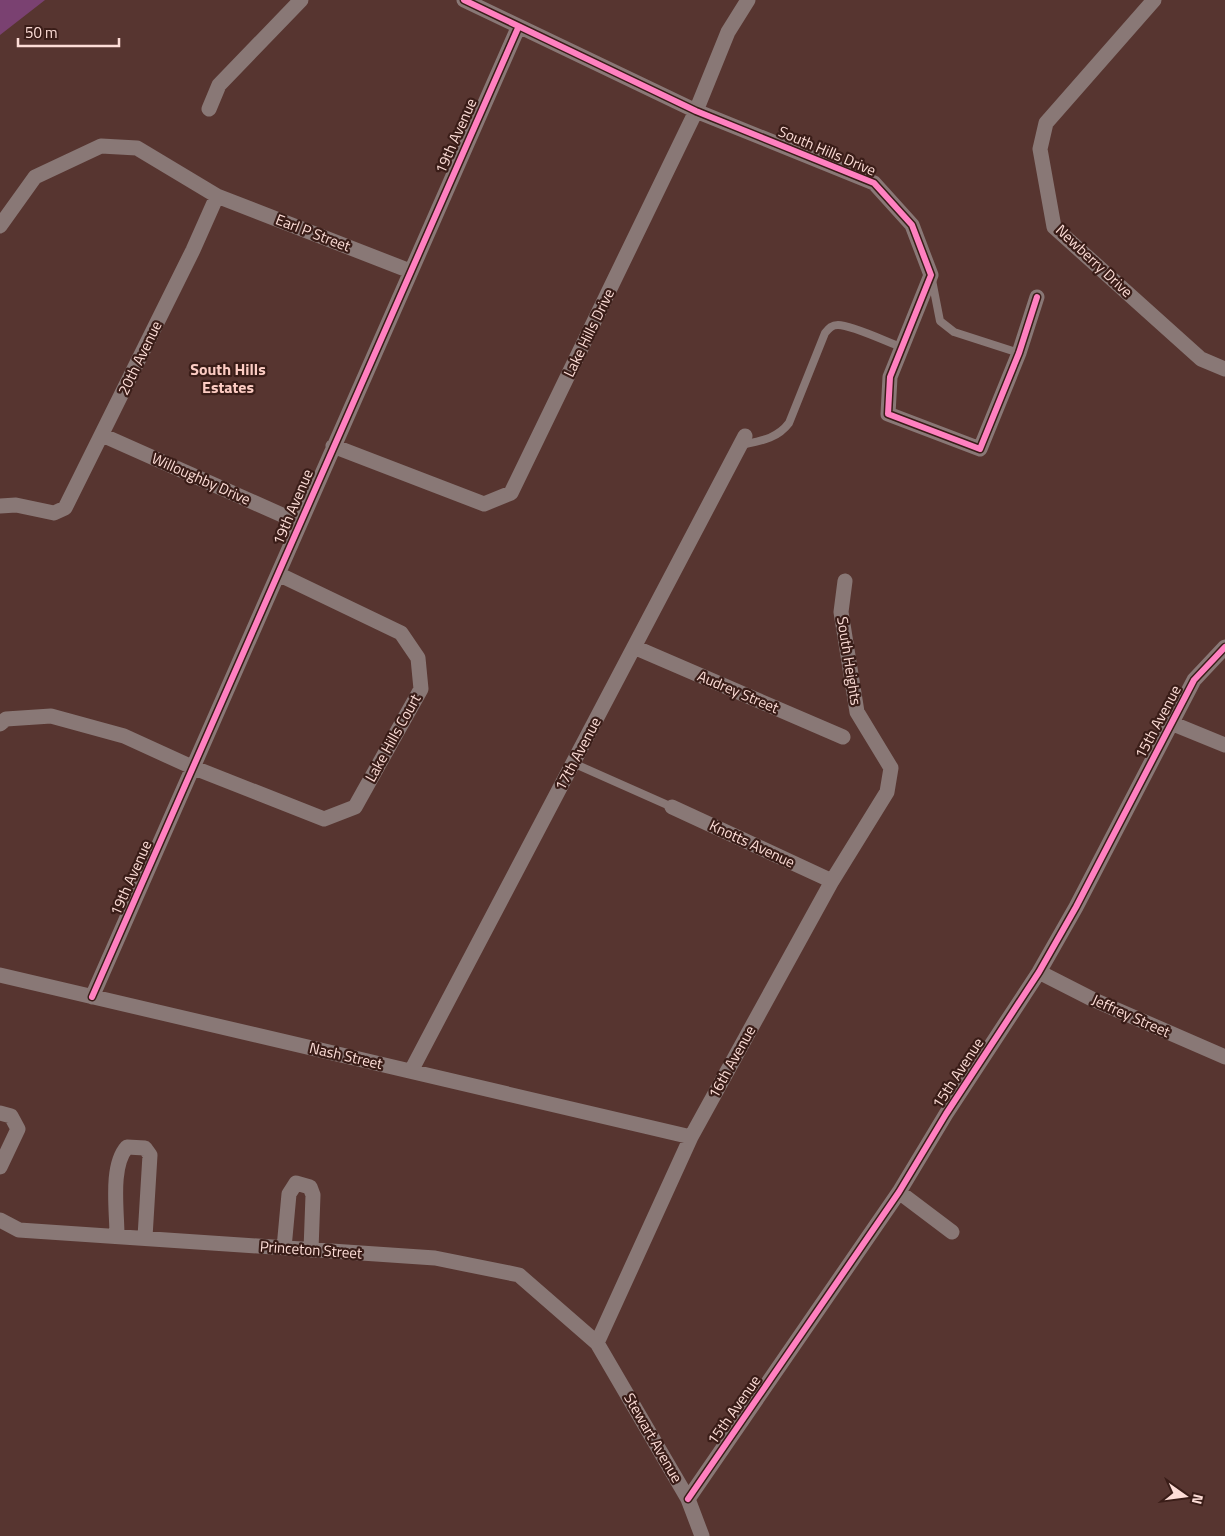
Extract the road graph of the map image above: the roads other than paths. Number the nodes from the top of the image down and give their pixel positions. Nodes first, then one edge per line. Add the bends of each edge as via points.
1 (301, 0) edge
2 (464, 0) edge
3 (748, 0) edge
4 (1154, 0) edge
5 (518, 28) junction
6 (209, 109) dead end
7 (696, 111) junction
8 (217, 196) junction
9 (0, 226) edge
10 (410, 271) junction
11 (931, 274) junction
12 (1038, 297) dead end
13 (901, 347) junction
14 (1019, 353) junction
15 (1225, 370) edge
16 (102, 435) junction
17 (743, 441) joint
18 (333, 446) junction
19 (0, 506) edge
20 (300, 523) junction
21 (278, 574) junction
22 (845, 581) dead end
23 (634, 647) junction
24 (1225, 647) edge
25 (1171, 723) junction
26 (0, 724) edge
27 (843, 737) dead end
28 (1225, 746) edge
29 (573, 763) junction
30 (192, 767) junction
31 (887, 792) joint
32 (672, 807) joint
33 (832, 880) junction
34 (1039, 972) junction
35 (0, 976) edge
36 (92, 997) junction
37 (1225, 1057) edge
38 (411, 1071) junction
39 (0, 1113) edge
40 (692, 1136) junction
41 (0, 1167) edge
42 (899, 1192) junction
43 (0, 1220) edge
44 (952, 1232) dead end
45 (117, 1236) junction
46 (145, 1237) junction
47 (284, 1248) junction
48 (311, 1250) junction
49 (597, 1343) junction
50 (688, 1499) junction
51 (702, 1536) edge

1 - 6 street via 219,85
2 - 5 street, South Hills Drive
3 - 7 street, Lake Hills Drive via 728,32
4 - 15 street, Newberry Drive via 1046,123 1040,150 1054,227 1200,359
5 - 7 street, South Hills Drive
5 - 10 street, 19th Avenue
7 - 11 street, South Hills Drive via 874,182 912,225
7 - 18 street, Lake Hills Drive via 511,494 484,504
8 - 9 street via 137,148 101,146 35,177
8 - 10 street, Earl P Street
8 - 16 street, 20th Avenue via 194,250
10 - 18 street, 19th Avenue
11 - 13 street
11 - 14 lane via 940,320 954,332
12 - 14 street
13 - 14 street via 890,376 888,414 980,449
13 - 17 lane via 848,327 830,326 784,430 767,440
16 - 19 street, 20th Avenue via 65,508 54,513 16,505
16 - 20 street, Willoughby Drive
17 - 23 street, 17th Avenue
18 - 20 street, 19th Avenue
20 - 21 street, 19th Avenue
21 - 30 street, 19th Avenue
21 - 30 street, Lake Hills Court via 401,633 418,658 420,689 355,807 324,818
22 - 31 street, South Heights via 840,612 857,712 891,768
23 - 27 street, Audrey Street
23 - 29 street, 17th Avenue
24 - 25 street, 15th Avenue via 1194,680
25 - 28 street
25 - 34 street, 15th Avenue
26 - 30 street, Lake Hills Court via 6,719 51,716 124,736
29 - 32 lane
29 - 38 street, 17th Avenue
30 - 36 street, 19th Avenue
31 - 33 street, 16th Avenue
32 - 33 street, Knotts Avenue
33 - 40 street, 16th Avenue
34 - 37 street, Jeffrey Street
34 - 42 street, 15th Avenue
35 - 36 street, Nash Street
36 - 38 street, Nash Street
38 - 40 street, Nash Street
39 - 41 street via 11,1116 18,1128
40 - 49 street, 16th Avenue
42 - 44 street
42 - 50 street, 15th Avenue
43 - 45 street, Princeton Street via 19,1230
45 - 46 street, Princeton Street
45 - 46 street via 117,1168 120,1155 127,1147 136,1146 145,1148 150,1155
46 - 47 street, Princeton Street
47 - 48 street, Princeton Street
47 - 48 street via 289,1194 296,1183 310,1187 313,1195
48 - 49 street, Princeton Street via 435,1258 519,1275
49 - 50 street, Stewart Avenue
50 - 51 street, Stewart Avenue

